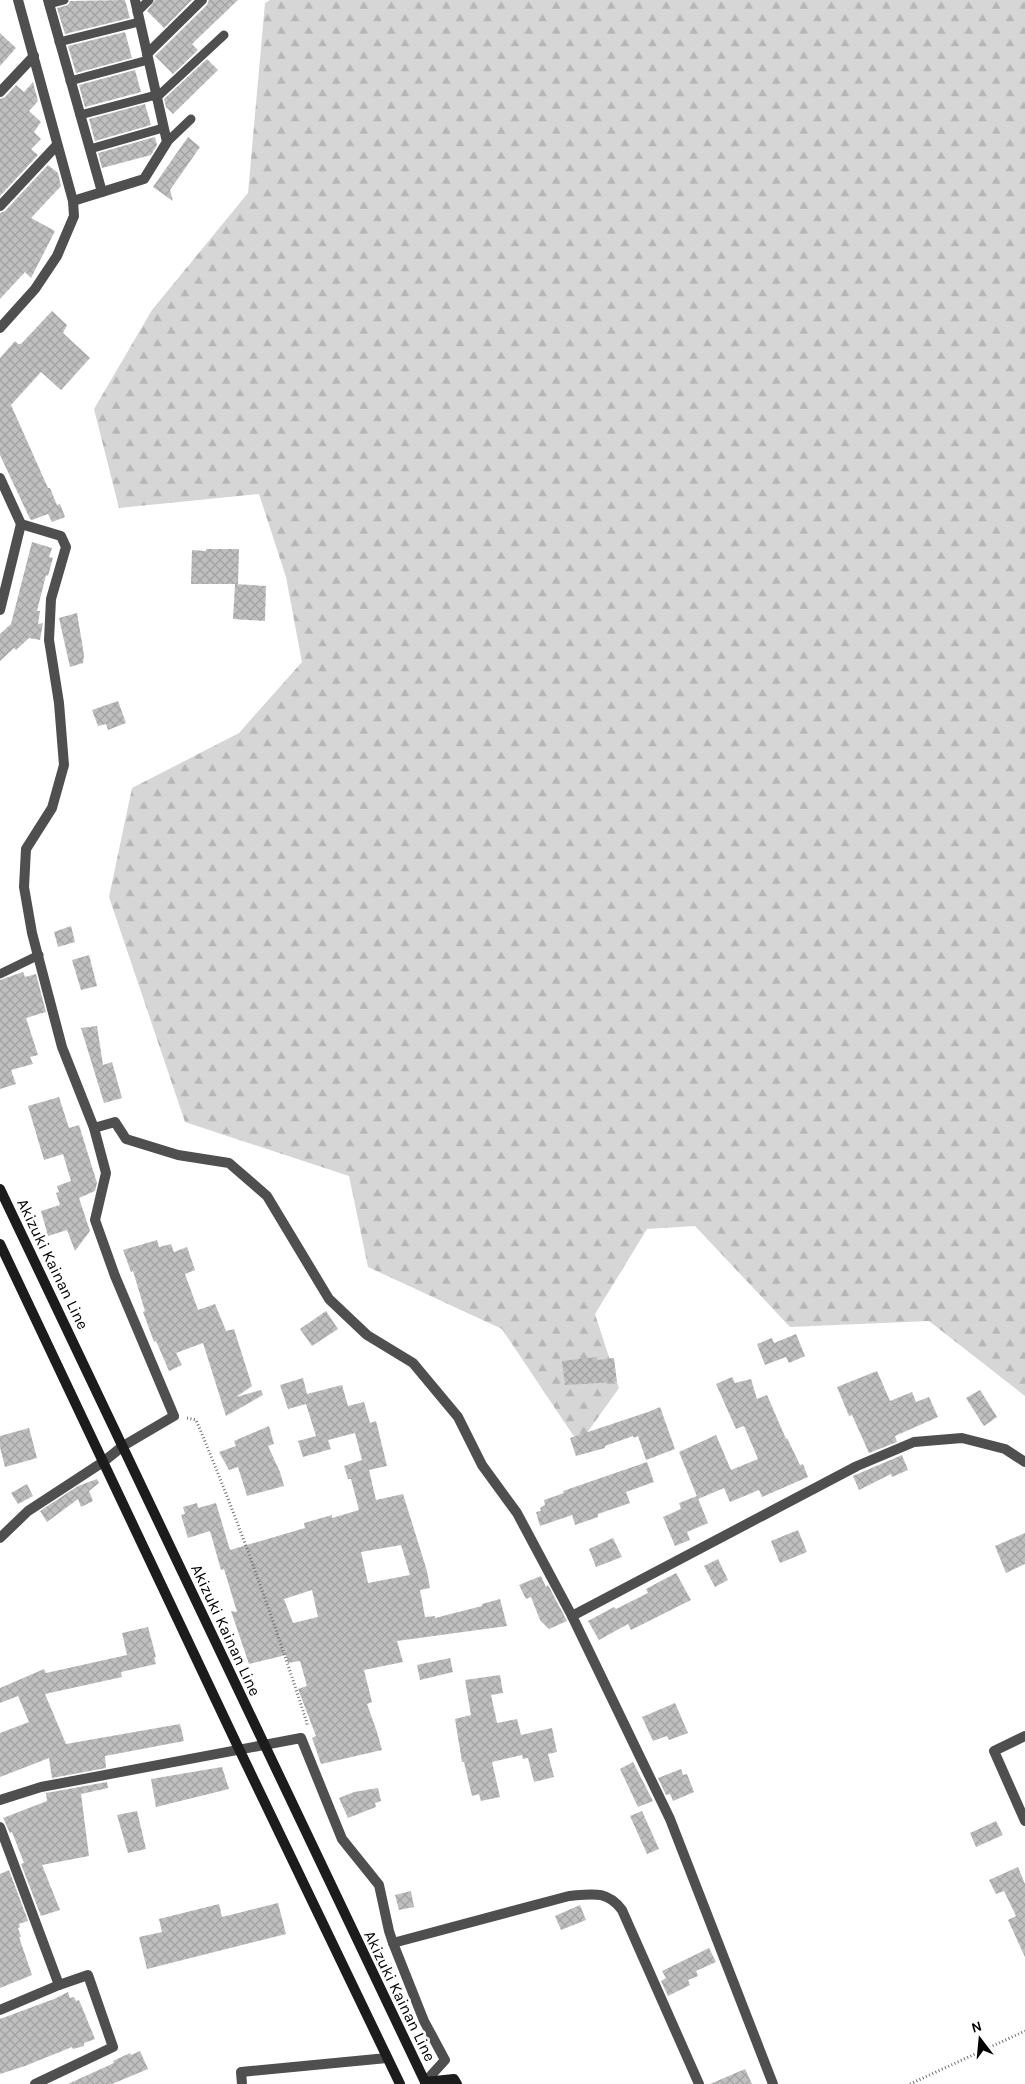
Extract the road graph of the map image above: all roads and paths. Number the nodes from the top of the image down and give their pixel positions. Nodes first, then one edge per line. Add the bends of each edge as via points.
1 (18, 0) edge
2 (64, 0) edge
3 (134, 0) edge
4 (149, 0) edge
5 (202, 0) edge
6 (48, 2) edge
7 (138, 17) junction
8 (224, 35) dead end
9 (59, 42) junction
10 (34, 56) junction
11 (147, 57) junction
12 (70, 81) junction
13 (0, 92) edge
14 (156, 96) junction
15 (80, 115) junction
16 (191, 119) dead end
17 (163, 128) junction
18 (167, 142) junction
19 (57, 145) junction
20 (90, 149) junction
21 (102, 192) junction
22 (73, 200) junction
23 (0, 206) edge
24 (0, 328) edge
25 (0, 478) edge
26 (21, 524) junction
27 (0, 610) edge
28 (38, 955) junction
29 (0, 974) edge
30 (94, 1128) junction
31 (0, 1189) edge
32 (0, 1244) edge
33 (174, 1416) junction
34 (123, 1446) junction
35 (103, 1462) junction
36 (1025, 1462) edge
37 (0, 1538) edge
38 (572, 1616) junction
39 (1025, 1736) edge
40 (301, 1738) junction
41 (264, 1745) junction
42 (239, 1749) junction
43 (0, 1800) edge
44 (1025, 1820) edge
45 (0, 1828) edge
46 (393, 1943) junction
47 (59, 1985) junction
48 (0, 2010) edge
49 (1025, 2031) edge
50 (388, 2058) junction
51 (399, 2083) edge
52 (425, 2083) edge
53 (35, 2084) edge
54 (242, 2084) edge
55 (456, 2084) edge
56 (699, 2084) edge
57 (773, 2084) edge
58 (910, 2084) edge

1 - 10 street
2 - 6 lane
3 - 7 street
4 - 7 lane
5 - 11 street
6 - 9 street
7 - 9 lane
7 - 11 street
8 - 14 lane
9 - 12 street
10 - 13 street
10 - 19 street
11 - 12 lane
11 - 14 street
12 - 15 street
14 - 15 lane
14 - 17 street
15 - 20 street
16 - 18 lane
17 - 18 street
17 - 20 lane
18 - 21 street via 144,179
19 - 22 street
19 - 23 street
20 - 21 street
21 - 22 street
22 - 24 street via 74,216 57,256 35,289
25 - 26 street
26 - 27 street
26 - 28 street via 61,536 66,547 50,599 49,640 59,702 64,765 52,808 26,849 24,887
28 - 29 lane
28 - 30 street via 62,1047
30 - 33 street via 106,1173 95,1220
30 - 38 street via 115,1122 126,1139 178,1155 229,1163 267,1196 329,1299 367,1335 413,1364 458,1417 482,1465 517,1513
31 - 34 main road, Akizuki Kainan Line
32 - 35 main road
33 - 34 street
33 - 40 path via 196,1420 214,1462 280,1638 307,1723
34 - 35 street
34 - 41 main road, Akizuki Kainan Line
35 - 37 street via 28,1510
35 - 42 main road
36 - 38 street via 1006,1449 962,1438 914,1442 857,1466
38 - 57 street via 670,1819
39 - 44 street via 994,1751
40 - 41 street
40 - 46 street via 342,1840 379,1885
41 - 42 street
41 - 52 main road, Akizuki Kainan Line
42 - 43 street via 41,1787
42 - 50 main road
45 - 47 street
46 - 52 street via 424,2021 445,2060
46 - 56 street via 569,1896 595,1894 615,1900
47 - 48 street
47 - 53 street via 88,1975 113,2047
49 - 58 path
50 - 51 main road
50 - 54 street via 241,2072
52 - 55 main road via 454,2079

